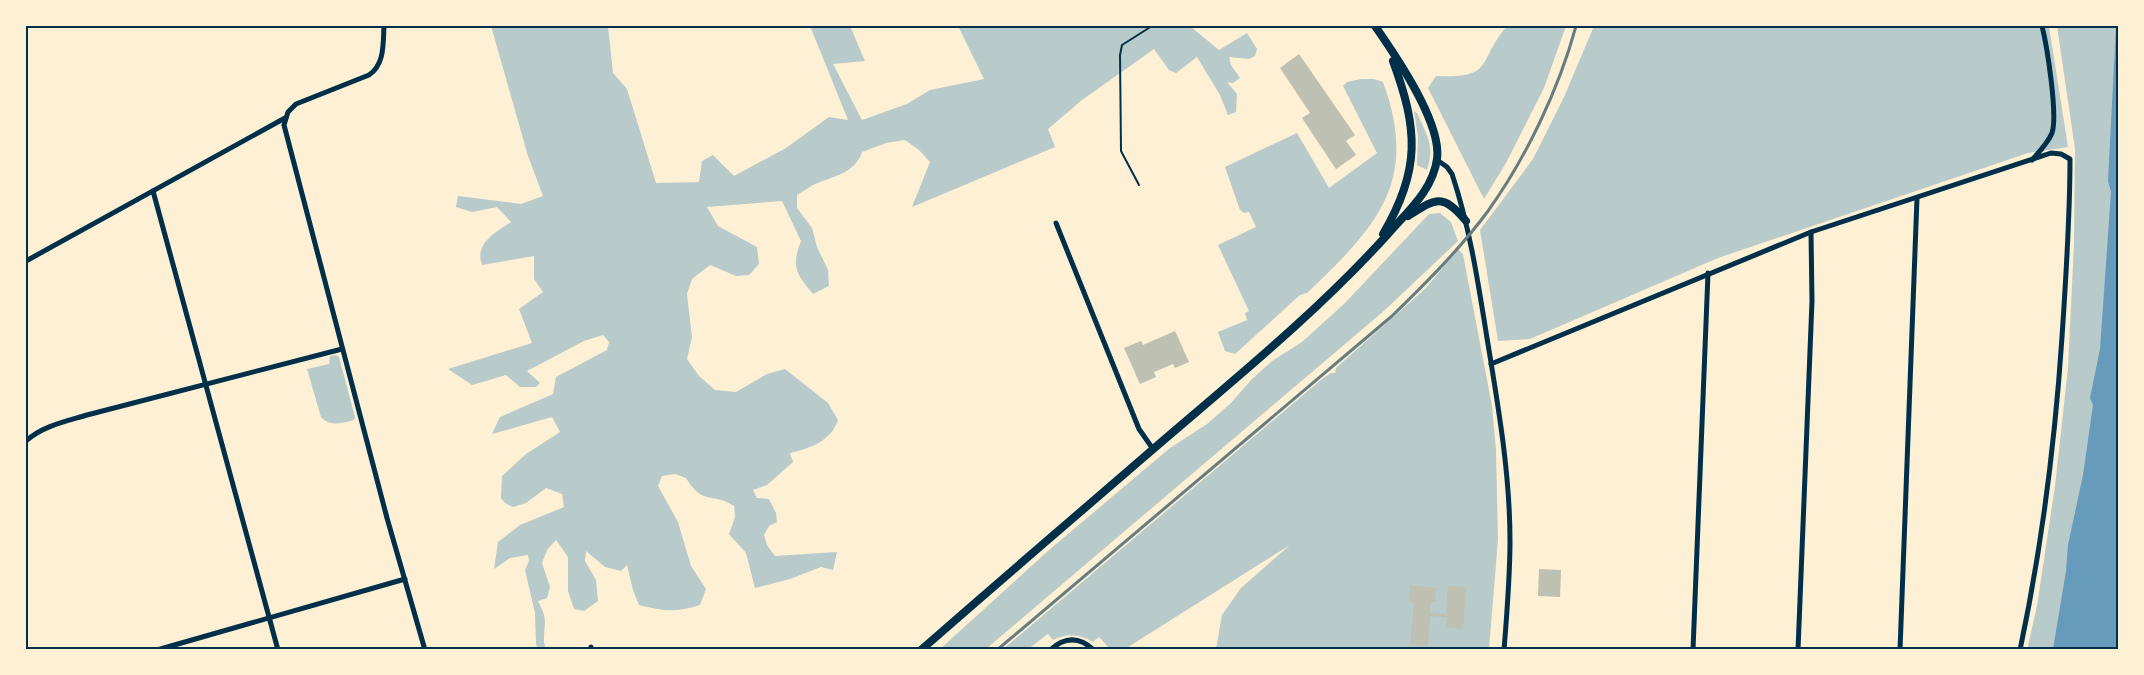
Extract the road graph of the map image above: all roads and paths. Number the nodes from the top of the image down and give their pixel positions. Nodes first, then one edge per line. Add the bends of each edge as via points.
1 (384, 26) edge
2 (1152, 26) edge
3 (1375, 26) edge
4 (2042, 26) edge
5 (1386, 40) junction
6 (285, 118) junction
7 (1437, 160) junction
8 (2031, 161) junction
9 (1139, 185) dead end
10 (153, 191) junction
11 (1917, 198) junction
12 (1466, 220) junction
13 (1056, 223) dead end
14 (1397, 223) junction
15 (1811, 232) junction
16 (1373, 250) junction
17 (26, 261) edge
18 (1708, 273) junction
19 (342, 349) junction
20 (1491, 364) junction
21 (206, 385) junction
22 (26, 441) edge
23 (1153, 449) junction
24 (405, 579) junction
25 (269, 618) junction
26 (157, 650) edge
27 (278, 650) edge
28 (424, 650) edge
29 (921, 650) edge
30 (1050, 650) edge
31 (1094, 650) edge
32 (1504, 650) edge
33 (1693, 650) edge
34 (1798, 650) edge
35 (1900, 650) edge
36 (2020, 650) edge

1 - 6 street via 382,55 375,70 306,98 290,109
2 - 9 path via 1122,45 1120,55 1121,151
3 - 5 main road
4 - 8 street via 2048,47 2054,124 2050,137
5 - 7 main road via 1431,125 1437,142
5 - 16 main road via 1409,112 1413,147 1402,197
6 - 10 street
6 - 19 street via 284,130
7 - 12 street via 1452,174
7 - 14 main road via 1430,182
8 - 11 street
8 - 36 street via 2051,153 2061,153 2070,159 2057,411 2046,506
10 - 17 street
10 - 21 street
11 - 15 street
11 - 35 street
12 - 14 main road via 1451,206 1432,201
12 - 20 street
13 - 23 street via 1139,429
14 - 16 main road
15 - 18 street
15 - 34 street via 1812,301
16 - 23 main road via 1307,316
18 - 20 street
18 - 33 street
19 - 21 street
19 - 24 street
20 - 32 street via 1509,507
21 - 22 street via 74,418
21 - 25 street
23 - 29 main road
24 - 25 street
24 - 28 street
25 - 26 street
25 - 27 street
30 - 31 street via 1060,642 1075,639

